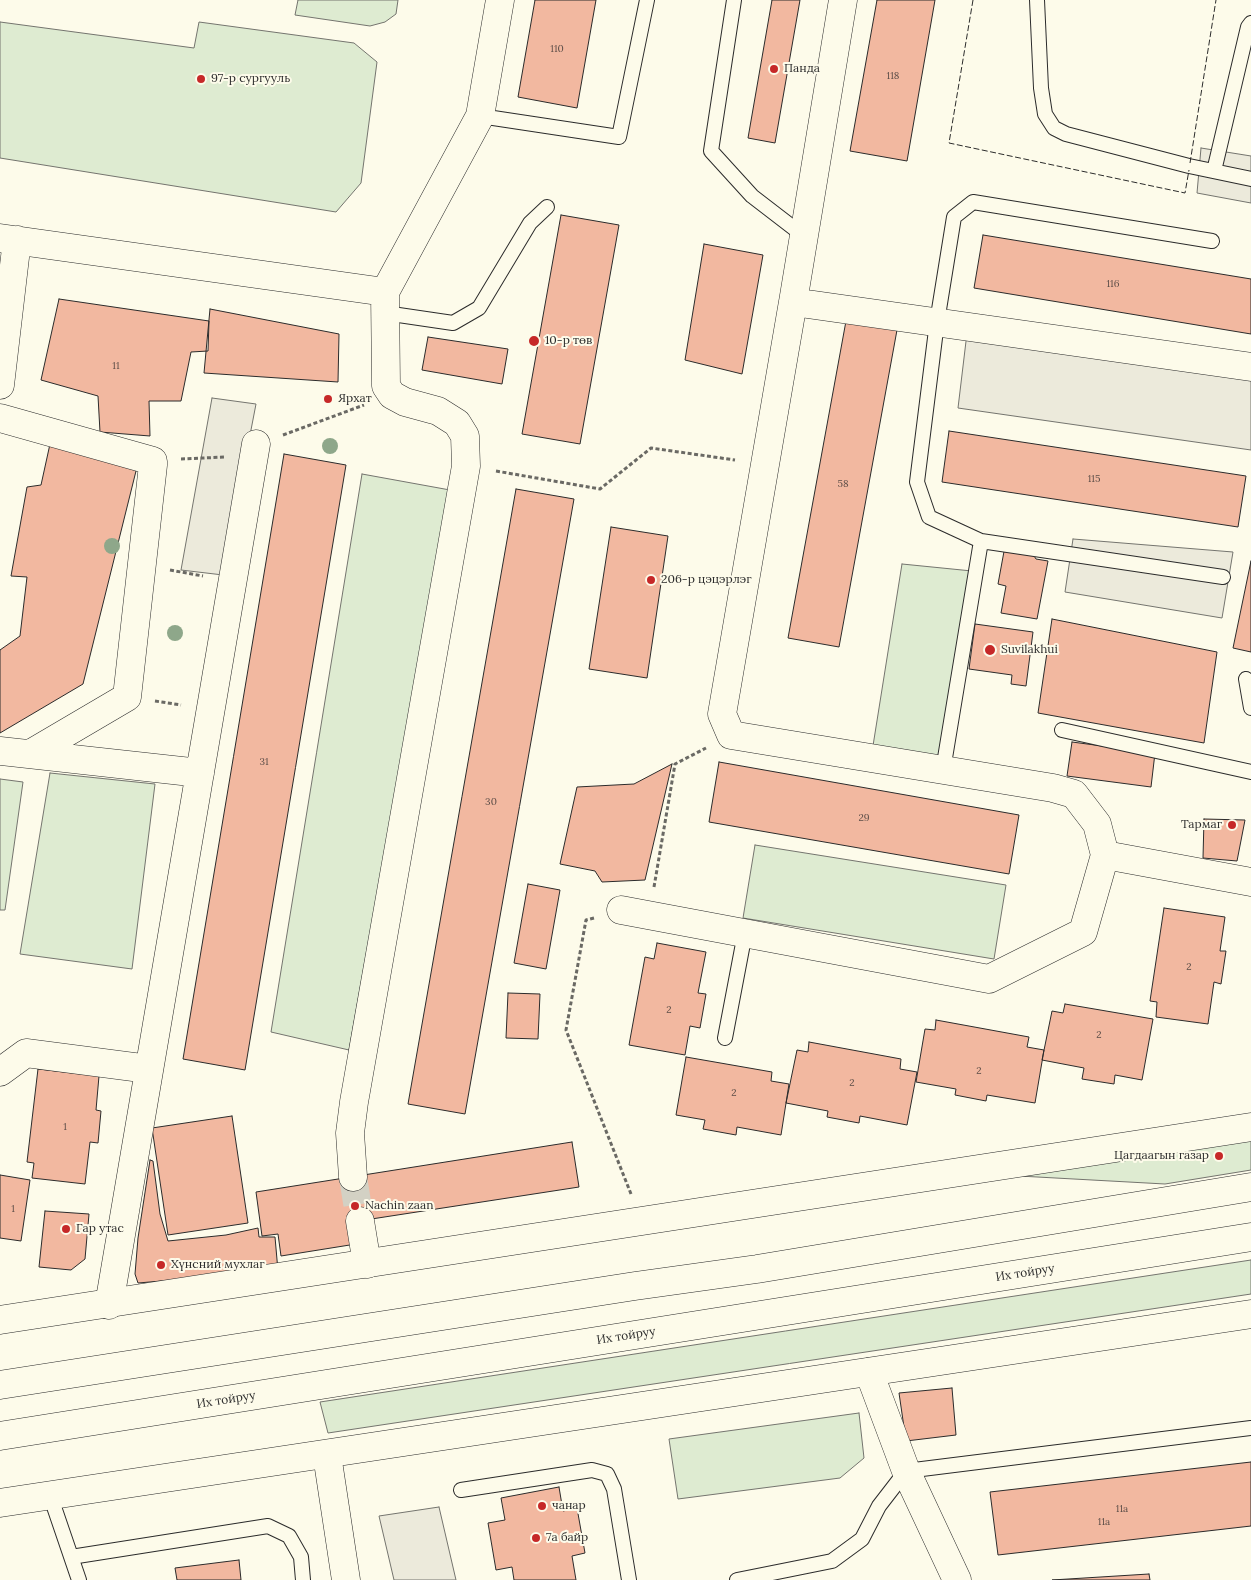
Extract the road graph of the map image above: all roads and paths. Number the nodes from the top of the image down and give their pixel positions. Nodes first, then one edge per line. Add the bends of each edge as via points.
1 (500, 0) edge
2 (646, 0) edge
3 (734, 0) edge
4 (844, 0) edge
5 (1037, 0) edge
6 (1251, 23) edge
7 (480, 116) junction
8 (1214, 172) junction
9 (1251, 179) edge
10 (547, 208) dead end
11 (804, 236) junction
12 (9, 239) edge
13 (1212, 241) dead end
14 (385, 302) junction
15 (793, 302) junction
16 (937, 322) junction
17 (1251, 367) edge
18 (0, 385) edge
19 (392, 395) junction
20 (0, 418) edge
21 (256, 450) junction
22 (153, 461) junction
23 (764, 465) junction
24 (466, 466) junction
25 (981, 542) junction
26 (143, 566) junction
27 (1223, 577) dead end
28 (233, 580) junction
29 (1246, 679) dead end
30 (127, 697) junction
31 (1251, 708) edge
32 (211, 710) junction
33 (1062, 730) dead end
34 (731, 735) junction
35 (0, 751) edge
36 (30, 754) junction
37 (943, 770) junction
38 (1251, 772) edge
39 (200, 773) junction
40 (1105, 855) junction
41 (1251, 882) edge
42 (621, 910) junction
43 (746, 933) junction
44 (725, 1038) dead end
45 (149, 1069) junction
46 (0, 1072) edge
47 (1251, 1124) edge
48 (353, 1177) tunnel mouth
49 (1251, 1187) edge
50 (360, 1221) tunnel mouth
51 (641, 1222) junction
52 (1251, 1237) edge
53 (367, 1264) junction
54 (110, 1304) junction
55 (1251, 1314) edge
56 (0, 1320) edge
57 (869, 1372) junction
58 (0, 1385) edge
59 (1251, 1428) edge
60 (0, 1436) edge
61 (327, 1455) junction
62 (906, 1471) junction
63 (461, 1490) dead end
64 (50, 1494) junction
65 (0, 1503) edge
66 (71, 1557) junction
67 (79, 1580) edge
68 (303, 1580) edge
69 (346, 1580) edge
70 (629, 1580) edge
71 (737, 1580) edge
72 (957, 1580) edge

1 - 7 street
2 - 7 lane via 619,136
3 - 11 lane via 711,151 752,196
4 - 11 street
5 - 8 lane via 1041,88 1045,114 1054,128 1066,134
6 - 8 lane
7 - 14 street
8 - 9 lane
10 - 14 lane via 530,223 479,308 453,323
11 - 15 street
12 - 14 street
12 - 18 street
13 - 16 lane via 973,202 954,217
14 - 19 street via 386,386
15 - 16 street
15 - 23 street
16 - 17 street
16 - 25 lane via 917,482 929,517
19 - 21 path
19 - 24 street via 438,411 457,422 465,436
20 - 22 street
21 - 22 path
21 - 28 street
22 - 26 street
23 - 24 path via 651,448 600,489
23 - 34 street via 722,714
24 - 48 street via 354,1102 350,1133
25 - 27 lane
25 - 37 lane
26 - 28 path
26 - 30 street
28 - 32 street
29 - 31 lane
30 - 32 path
30 - 36 street
32 - 39 street
33 - 38 lane
34 - 37 street
34 - 42 path via 675,764 654,886
35 - 36 street
36 - 39 street
37 - 40 street via 1074,794 1097,824
39 - 45 street
40 - 41 street
40 - 43 street via 1083,932 989,979
42 - 43 street
42 - 51 path via 586,920 566,1030
43 - 44 lane
45 - 46 street via 26,1054
45 - 54 street
47 - 51 street
49 - 58 street via 757,1269
50 - 53 street
51 - 53 street
52 - 60 street, Их тойруу
53 - 54 street
54 - 56 street
55 - 57 street
57 - 61 street
57 - 62 street
59 - 62 lane
61 - 64 street
61 - 69 street
62 - 71 lane via 880,1506 862,1538 832,1561
62 - 72 street
63 - 70 lane via 592,1470 607,1474 614,1489
64 - 65 street
64 - 66 lane
66 - 67 lane
66 - 68 lane via 268,1526 289,1536 301,1558

